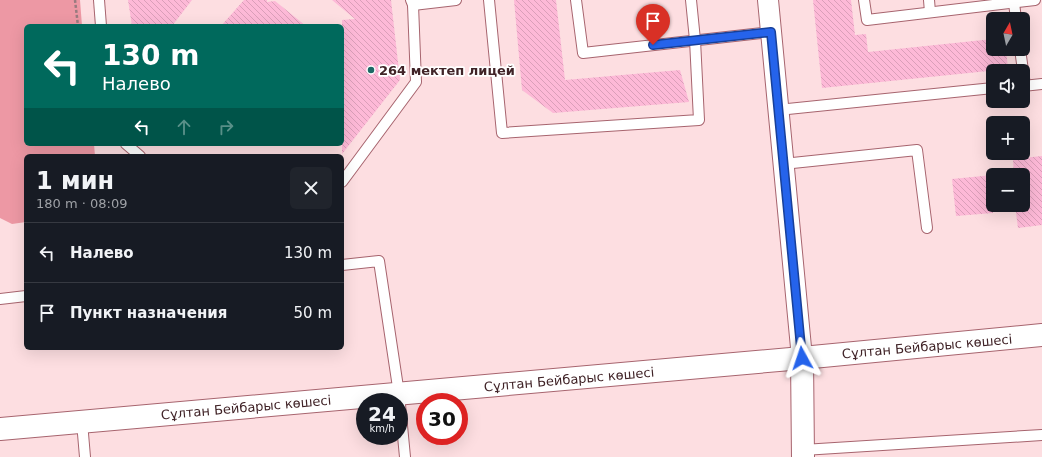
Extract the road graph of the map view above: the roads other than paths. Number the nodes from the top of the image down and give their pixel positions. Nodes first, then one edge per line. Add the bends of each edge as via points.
1 (99, 0) edge
2 (456, 0) edge
3 (489, 0) edge
4 (576, 0) edge
5 (691, 0) edge
6 (768, 0) edge
7 (864, 0) edge
8 (929, 0) edge
9 (1035, 0) edge
10 (412, 2) edge
11 (1014, 3) junction
12 (930, 12) junction
13 (1015, 12) edge
14 (101, 24) edge
15 (771, 32) junction
16 (695, 40) junction
17 (1042, 84) edge
18 (1030, 85) edge
19 (986, 89) edge
20 (778, 110) junction
21 (128, 146) edge
22 (138, 154) edge
23 (784, 164) junction
24 (344, 179) edge
25 (927, 228) dead end
26 (344, 264) edge
27 (24, 296) edge
28 (0, 299) edge
29 (1042, 335) edge
30 (802, 358) junction
31 (399, 393) edge
32 (408, 393) edge
33 (356, 398) edge
34 (82, 422) junction
35 (0, 429) edge
36 (1042, 435) edge
37 (404, 445) edge
38 (803, 454) edge
39 (85, 457) edge
40 (405, 457) edge

1 - 14 lane
2 - 10 lane
3 - 16 lane via 502,133 700,120
4 - 16 lane via 583,53
5 - 16 lane
6 - 15 street
7 - 12 lane via 867,20
8 - 12 lane
9 - 11 lane
10 - 24 lane via 416,82
11 - 12 lane
11 - 13 lane
15 - 16 lane
15 - 20 street
17 - 18 lane
19 - 20 lane
20 - 23 street
21 - 22 lane
23 - 25 lane via 917,150
23 - 30 street
26 - 31 lane via 379,261
27 - 28 lane
29 - 30 main road, Сұлтан Бейбарыс көшесі
30 - 32 main road, Сұлтан Бейбарыс көшесі
30 - 38 main road
33 - 34 main road, Сұлтан Бейбарыс көшесі
34 - 35 main road, Сұлтан Бейбарыс көшесі
34 - 39 lane
36 - 38 lane
37 - 40 lane

